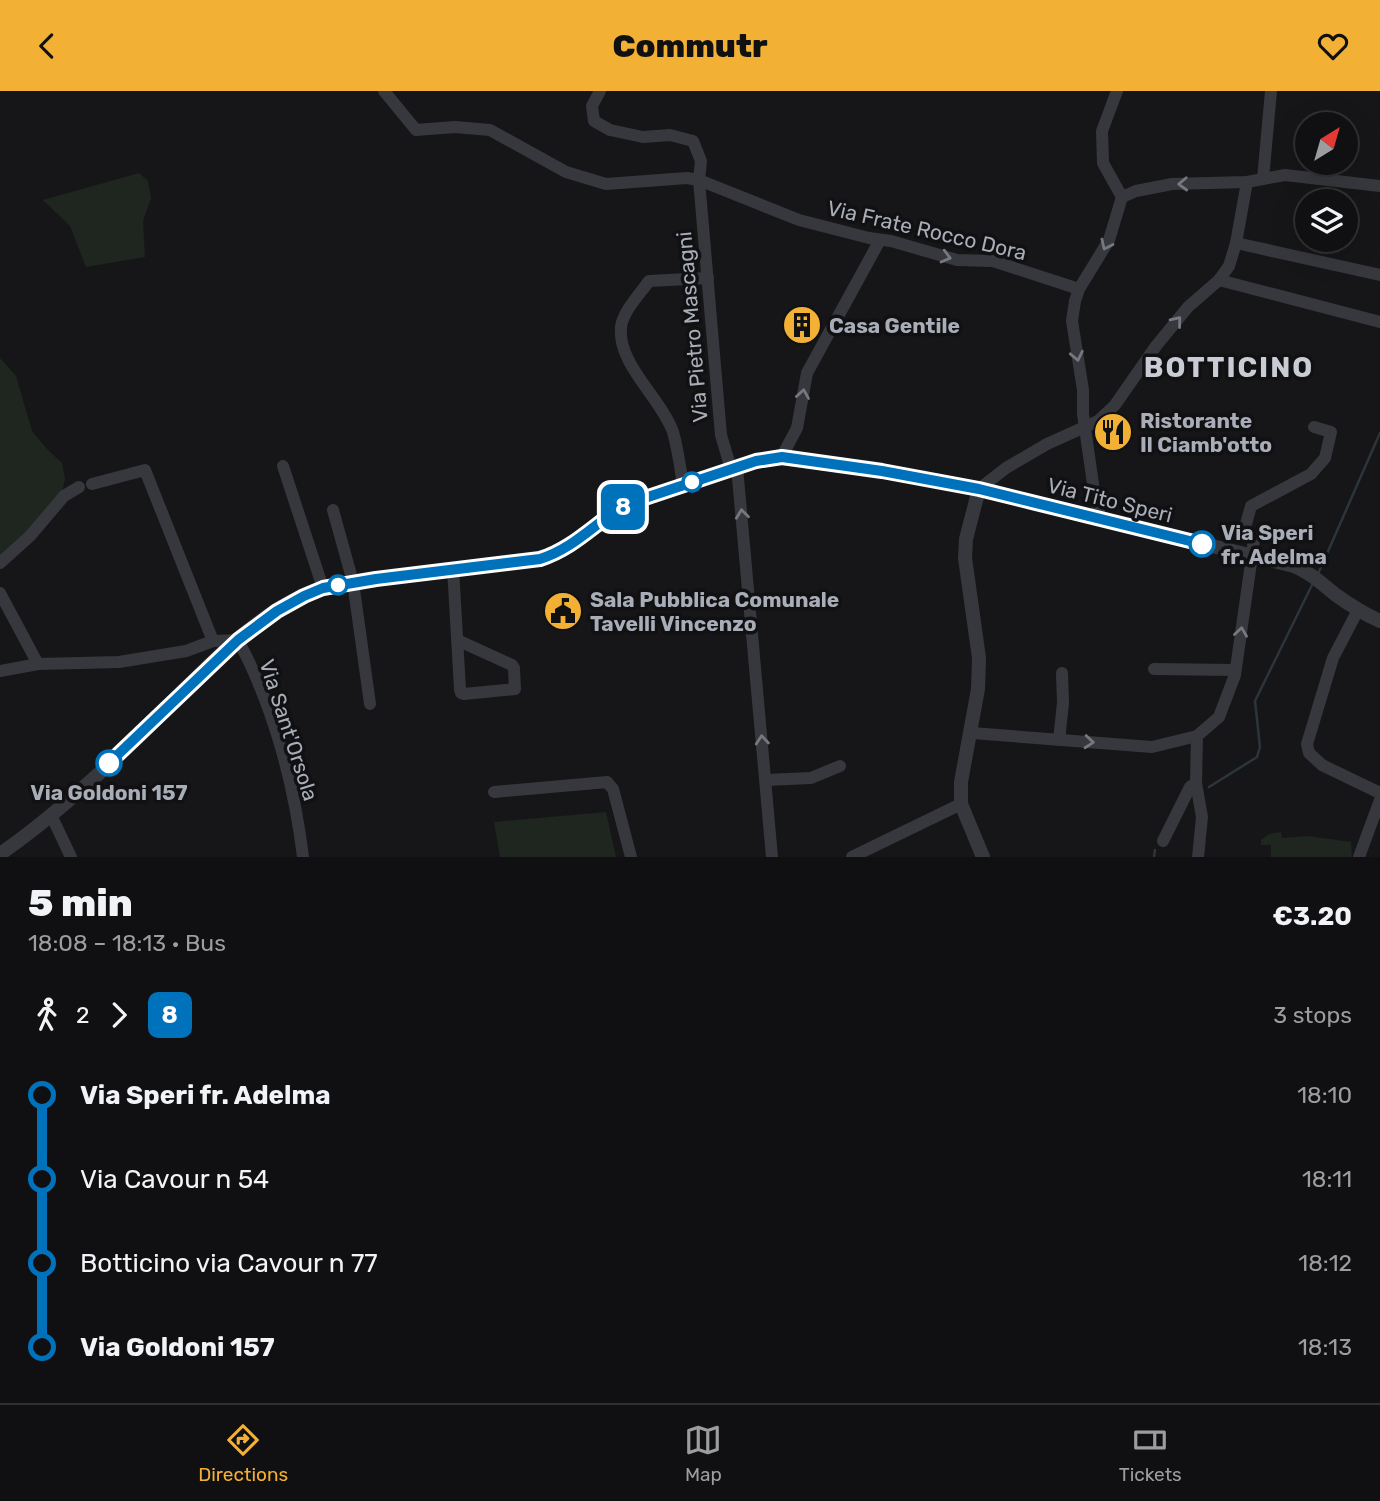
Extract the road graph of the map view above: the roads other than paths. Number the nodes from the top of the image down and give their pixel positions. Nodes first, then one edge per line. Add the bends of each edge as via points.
1 (384, 91) edge
2 (600, 91) edge
3 (1117, 91) edge
4 (1270, 91) edge
5 (1263, 179) junction
6 (699, 180) junction
7 (1247, 182) junction
8 (1380, 186) edge
9 (1122, 197) junction
10 (880, 240) junction
11 (1236, 243) junction
12 (1380, 275) edge
13 (708, 278) junction
14 (1219, 280) junction
15 (1079, 289) junction
16 (1380, 322) edge
17 (1314, 427) dead end
18 (1086, 428) junction
19 (782, 457) junction
20 (283, 466) dead end
21 (734, 468) junction
22 (683, 485) junction
23 (979, 489) junction
24 (333, 510) dead end
25 (1101, 519) junction
26 (1252, 556) junction
27 (0, 563) edge
28 (453, 568) junction
29 (353, 582) junction
30 (323, 588) junction
31 (0, 593) edge
32 (1357, 610) junction
33 (1380, 621) edge
34 (238, 640) junction
35 (457, 640) junction
36 (213, 641) junction
37 (186, 651) junction
38 (38, 664) junction
39 (211, 666) junction
40 (1154, 669) dead end
41 (1235, 670) junction
42 (0, 671) edge
43 (1062, 673) dead end
44 (370, 704) dead end
45 (972, 733) junction
46 (1197, 736) junction
47 (1059, 740) junction
48 (839, 766) dead end
49 (766, 780) junction
50 (1196, 783) junction
51 (494, 792) dead end
52 (1380, 793) edge
53 (1380, 800) edge
54 (961, 804) junction
55 (51, 815) junction
56 (1163, 841) dead end
57 (6, 854) edge
58 (71, 857) edge
59 (303, 857) edge
60 (631, 857) edge
61 (772, 857) edge
62 (852, 857) edge
63 (982, 857) edge
64 (1198, 857) edge
65 (1359, 857) edge

1 - 6 street, Via Frate Rocco Dora via 416,130 490,129 584,179 606,184
2 - 6 street, Via Pietro Mascagni via 592,106 594,121 610,130 643,137 670,135 693,141 701,161
3 - 9 street via 1102,131 1103,163
4 - 5 street
5 - 7 street
5 - 8 street via 1294,176
6 - 10 street, Via Frate Rocco Dora via 799,220
6 - 13 street, Via Pietro Mascagni
7 -> 9 street via 1172,184
7 - 11 street
9 -> 15 street via 1109,240
10 -> 15 street, Via Frate Rocco Dora via 957,260 993,261
19 -> 10 street via 797,428 807,373
11 - 12 street
11 - 14 street
13 - 21 street, Via Pietro Mascagni via 721,435
13 - 22 street via 649,281 621,325 622,345 630,362 673,431
14 - 16 street
18 -> 14 street via 1115,405 1188,307
15 -> 18 street via 1072,321
17 - 26 street via 1331,432 1325,458 1311,474 1251,506 1243,535 1254,538
18 - 23 street via 1047,444
18 - 25 street
19 - 21 street, Via Tito Speri
19 - 23 street, Via Tito Speri
20 - 30 street
21 - 22 street, Via Tito Speri
49 -> 21 street, Via Pietro Mascagni
22 - 28 street, Via Tito Speri via 627,504 553,555
23 - 25 street, Via Tito Speri
23 - 45 street via 965,558 979,658
24 - 29 street
25 - 26 street, Via Tito Speri
26 - 32 street, Via Tito Speri via 1306,571
41 -> 26 street
27 - 36 street via 64,496 145,470
28 - 29 street, Via Tito Speri
28 - 35 street
29 - 30 street, Via Tito Speri
29 - 44 street
30 - 34 street, Via Tito Speri via 277,611
31 - 38 street
32 - 33 street, Via Tito Speri
32 - 52 street via 1333,658 1307,744 1309,753 1322,765
34 - 36 street, Via Sant'Orsola
34 - 39 street, Via Tito Speri
34 - 59 street, Via Sant'Orsola via 254,671 275,734
35 - 35 street via 461,693 514,689 512,664
36 - 37 street, Via Sant'Orsola
37 - 38 street, Via Sant'Orsola via 119,662
37 - 39 street via 197,653
38 - 42 street, Via Sant'Orsola
39 - 55 street, Via Tito Speri
40 - 41 street
41 - 46 street via 1219,717
43 - 47 street
45 - 47 street
45 - 54 street
47 -> 46 street via 1152,747
46 - 50 street
48 - 49 street via 811,778
49 - 61 street, Via Pietro Mascagni
50 - 56 street
50 - 64 street via 1202,817
51 - 60 street via 607,782 613,789
53 - 65 street
54 - 62 street
54 - 63 street
55 - 57 street, Via Tito Speri
55 - 58 street

